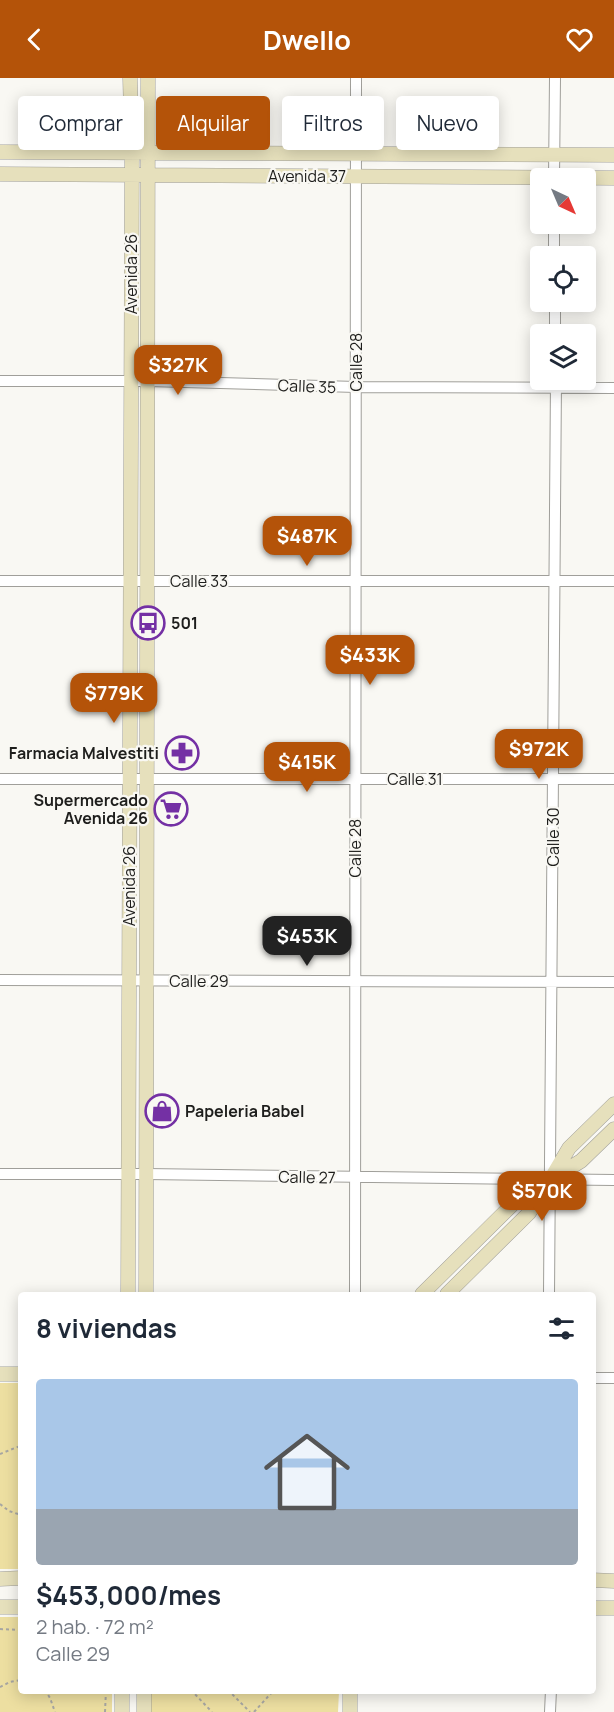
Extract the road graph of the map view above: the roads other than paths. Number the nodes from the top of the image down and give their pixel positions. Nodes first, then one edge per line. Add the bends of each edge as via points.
1 (130, 78) edge
2 (148, 78) edge
3 (356, 78) edge
4 (555, 78) edge
5 (0, 152) edge
6 (132, 153) junction
7 (149, 153) junction
8 (355, 154) junction
9 (554, 155) junction
10 (614, 155) edge
11 (554, 168) edge
12 (0, 174) edge
13 (132, 175) junction
14 (149, 175) junction
15 (355, 176) junction
16 (530, 178) edge
17 (596, 178) edge
18 (614, 178) edge
19 (0, 381) edge
20 (131, 381) junction
21 (148, 381) junction
22 (530, 384) edge
23 (356, 387) junction
24 (596, 387) edge
25 (614, 388) edge
26 (556, 390) edge
27 (0, 581) edge
28 (130, 581) junction
29 (148, 581) junction
30 (356, 581) junction
31 (555, 581) junction
32 (614, 581) edge
33 (0, 779) edge
34 (129, 779) junction
35 (147, 779) junction
36 (355, 779) junction
37 (554, 779) junction
38 (614, 779) edge
39 (0, 980) edge
40 (129, 981) junction
41 (147, 981) junction
42 (355, 982) junction
43 (614, 982) edge
44 (552, 983) junction
45 (614, 1104) edge
46 (614, 1129) edge
47 (0, 1174) edge
48 (128, 1174) junction
49 (146, 1174) junction
50 (355, 1178) junction
51 (550, 1180) junction
52 (614, 1180) edge
53 (128, 1292) edge
54 (146, 1292) edge
55 (355, 1292) edge
56 (424, 1292) edge
57 (449, 1292) edge
58 (549, 1292) edge
59 (0, 1374) edge
60 (18, 1374) edge
61 (596, 1378) edge
62 (614, 1378) edge
63 (18, 1578) edge
64 (0, 1579) edge
65 (596, 1580) edge
66 (614, 1581) edge
67 (0, 1607) edge
68 (18, 1607) edge
69 (596, 1608) edge
70 (614, 1608) edge
71 (122, 1694) edge
72 (144, 1694) edge
73 (350, 1694) edge
74 (551, 1694) edge
75 (122, 1712) edge
76 (144, 1712) edge
77 (350, 1712) edge
78 (550, 1712) edge

1 - 6 main road, Avenida 26
2 - 7 main road, Avenida 26
3 - 8 street, Calle 28
4 - 9 street
5 - 6 main road, Avenida 37
6 - 7 main road, Avenida 37
6 - 13 main road, Avenida 26
7 - 8 main road, Avenida 37
7 - 14 main road, Avenida 26
8 - 9 main road, Avenida 37
8 - 15 street, Calle 28
9 - 10 main road, Avenida 37
9 - 11 street
12 - 13 main road, Avenida 37
13 - 14 main road, Avenida 37
13 - 20 main road, Avenida 26
14 - 15 main road, Avenida 37
14 - 21 main road, Avenida 26
15 - 16 main road, Avenida 37
15 - 23 street, Calle 28
17 - 18 main road, Avenida 37
19 - 20 street, Calle 35
20 - 21 street, Calle 35
20 - 28 main road, Avenida 26
21 - 23 street, Calle 35
21 - 29 main road, Avenida 26
22 - 23 street, Calle 35
23 - 30 street, Calle 28
24 - 25 street, Calle 35
26 - 31 street, Calle 30
27 - 28 street, Calle 33
28 - 29 street, Calle 33
28 - 34 main road, Avenida 26
29 - 30 street, Calle 33
29 - 35 main road, Avenida 26
30 - 31 street, Calle 33
30 - 36 street, Calle 28
31 - 32 street, Calle 33
31 - 37 street, Calle 30
33 - 34 street, Calle 31
34 - 35 street, Calle 31
34 - 40 main road, Avenida 26
35 - 36 street, Calle 31
35 - 41 main road, Avenida 26
36 - 37 street, Calle 31
36 - 42 street, Calle 28
37 - 38 street, Calle 31
37 - 44 street, Calle 30
39 - 40 street, Calle 29
40 - 41 street, Calle 29
40 - 48 main road, Avenida 26
41 - 42 street, Calle 29
41 - 49 main road, Avenida 26
42 - 44 street, Calle 29
42 - 50 street, Calle 28
43 - 44 street, Calle 29
44 - 51 street, Calle 30
45 - 51 main road via 570,1148
46 - 51 main road via 581,1161
47 - 48 street, Calle 27
48 - 49 street, Calle 27
48 - 53 main road, Avenida 26
49 - 50 street, Calle 27
49 - 54 main road, Avenida 26
50 - 51 street, Calle 27
50 - 55 street, Calle 28
51 - 52 street, Calle 27
51 - 56 main road via 517,1200
51 - 57 main road via 529,1213
51 - 58 street, Calle 30
59 - 60 main road
61 - 62 street
63 - 64 main road
65 - 66 main road
67 - 68 main road
69 - 70 main road
71 - 75 main road
72 - 76 main road
73 - 77 main road
74 - 78 street

